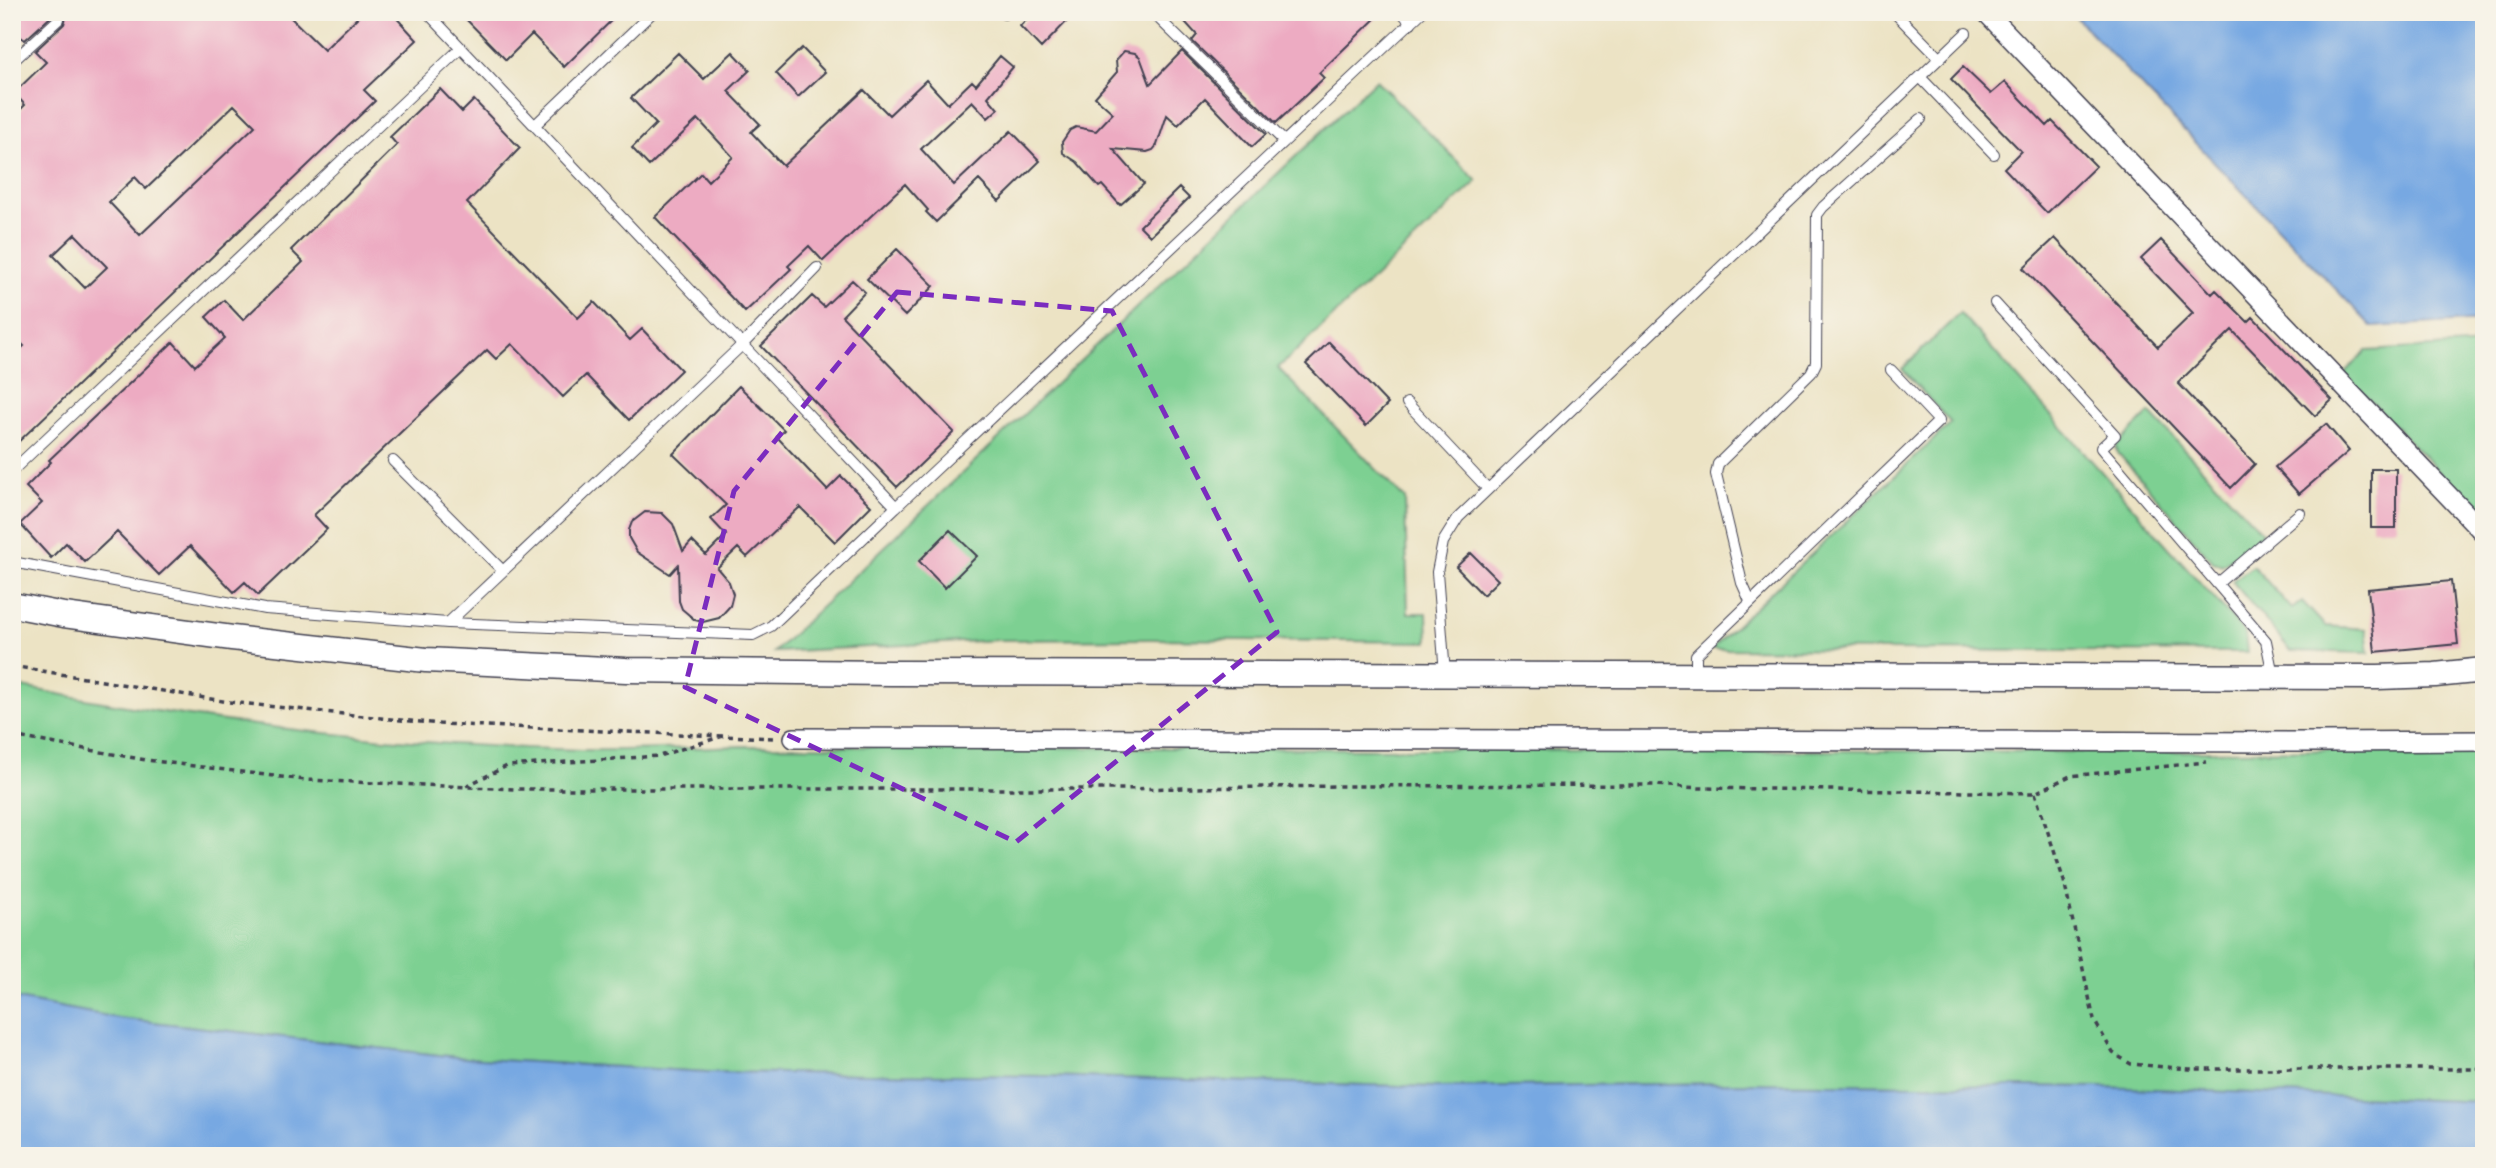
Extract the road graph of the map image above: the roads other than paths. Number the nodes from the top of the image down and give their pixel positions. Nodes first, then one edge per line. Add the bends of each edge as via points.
1 (427, 12) edge
2 (653, 12) edge
3 (1152, 12) edge
4 (1402, 12) edge
5 (1422, 12) edge
6 (1894, 12) edge
7 (1986, 12) edge
8 (59, 19) dead end
9 (1411, 23) junction
10 (1966, 33) dead end
11 (461, 48) junction
12 (1939, 58) junction
13 (12, 62) edge
14 (1920, 77) junction
15 (1922, 119) dead end
16 (535, 125) junction
17 (1284, 141) junction
18 (1994, 154) dead end
19 (817, 268) dead end
20 (1995, 303) dead end
21 (742, 345) junction
22 (1891, 370) dead end
23 (1408, 403) dead end
24 (393, 461) dead end
25 (12, 471) edge
26 (1488, 489) junction
27 (896, 507) junction
28 (2300, 513) dead end
29 (2484, 533) edge
30 (12, 562) edge
31 (503, 571) junction
32 (2217, 584) junction
33 (1750, 601) junction
34 (12, 605) edge
35 (448, 623) junction
36 (2484, 670) edge
37 (1445, 674) junction
38 (1696, 675) junction
39 (2273, 675) junction
40 (793, 738) road end
41 (2484, 741) edge

1 - 11 lane
2 - 16 lane
3 - 17 lane
4 - 9 lane
5 - 9 lane
6 - 12 lane
7 - 29 street
8 - 13 lane
9 - 17 lane
10 - 12 lane
11 - 16 lane
11 - 25 lane
12 - 14 lane
14 - 18 lane
14 - 26 lane
15 - 33 lane via 1818,215 1816,363 1718,464 1716,474
16 - 21 lane
17 - 27 lane
19 - 21 lane
20 - 32 lane via 2115,435 2101,448
21 - 27 lane
21 - 31 lane
22 - 33 lane via 1939,421
23 - 26 lane
24 - 31 lane
26 - 37 lane via 1458,518 1443,542 1437,572
27 - 35 lane via 771,626 752,635
28 - 32 lane
30 - 35 lane via 265,609
31 - 35 lane
32 - 39 lane via 2266,641
33 - 38 lane via 1696,654
34 - 37 street via 232,638 426,660 626,670
36 - 39 street via 2435,675
37 - 38 street
38 - 39 street
40 - 41 street

